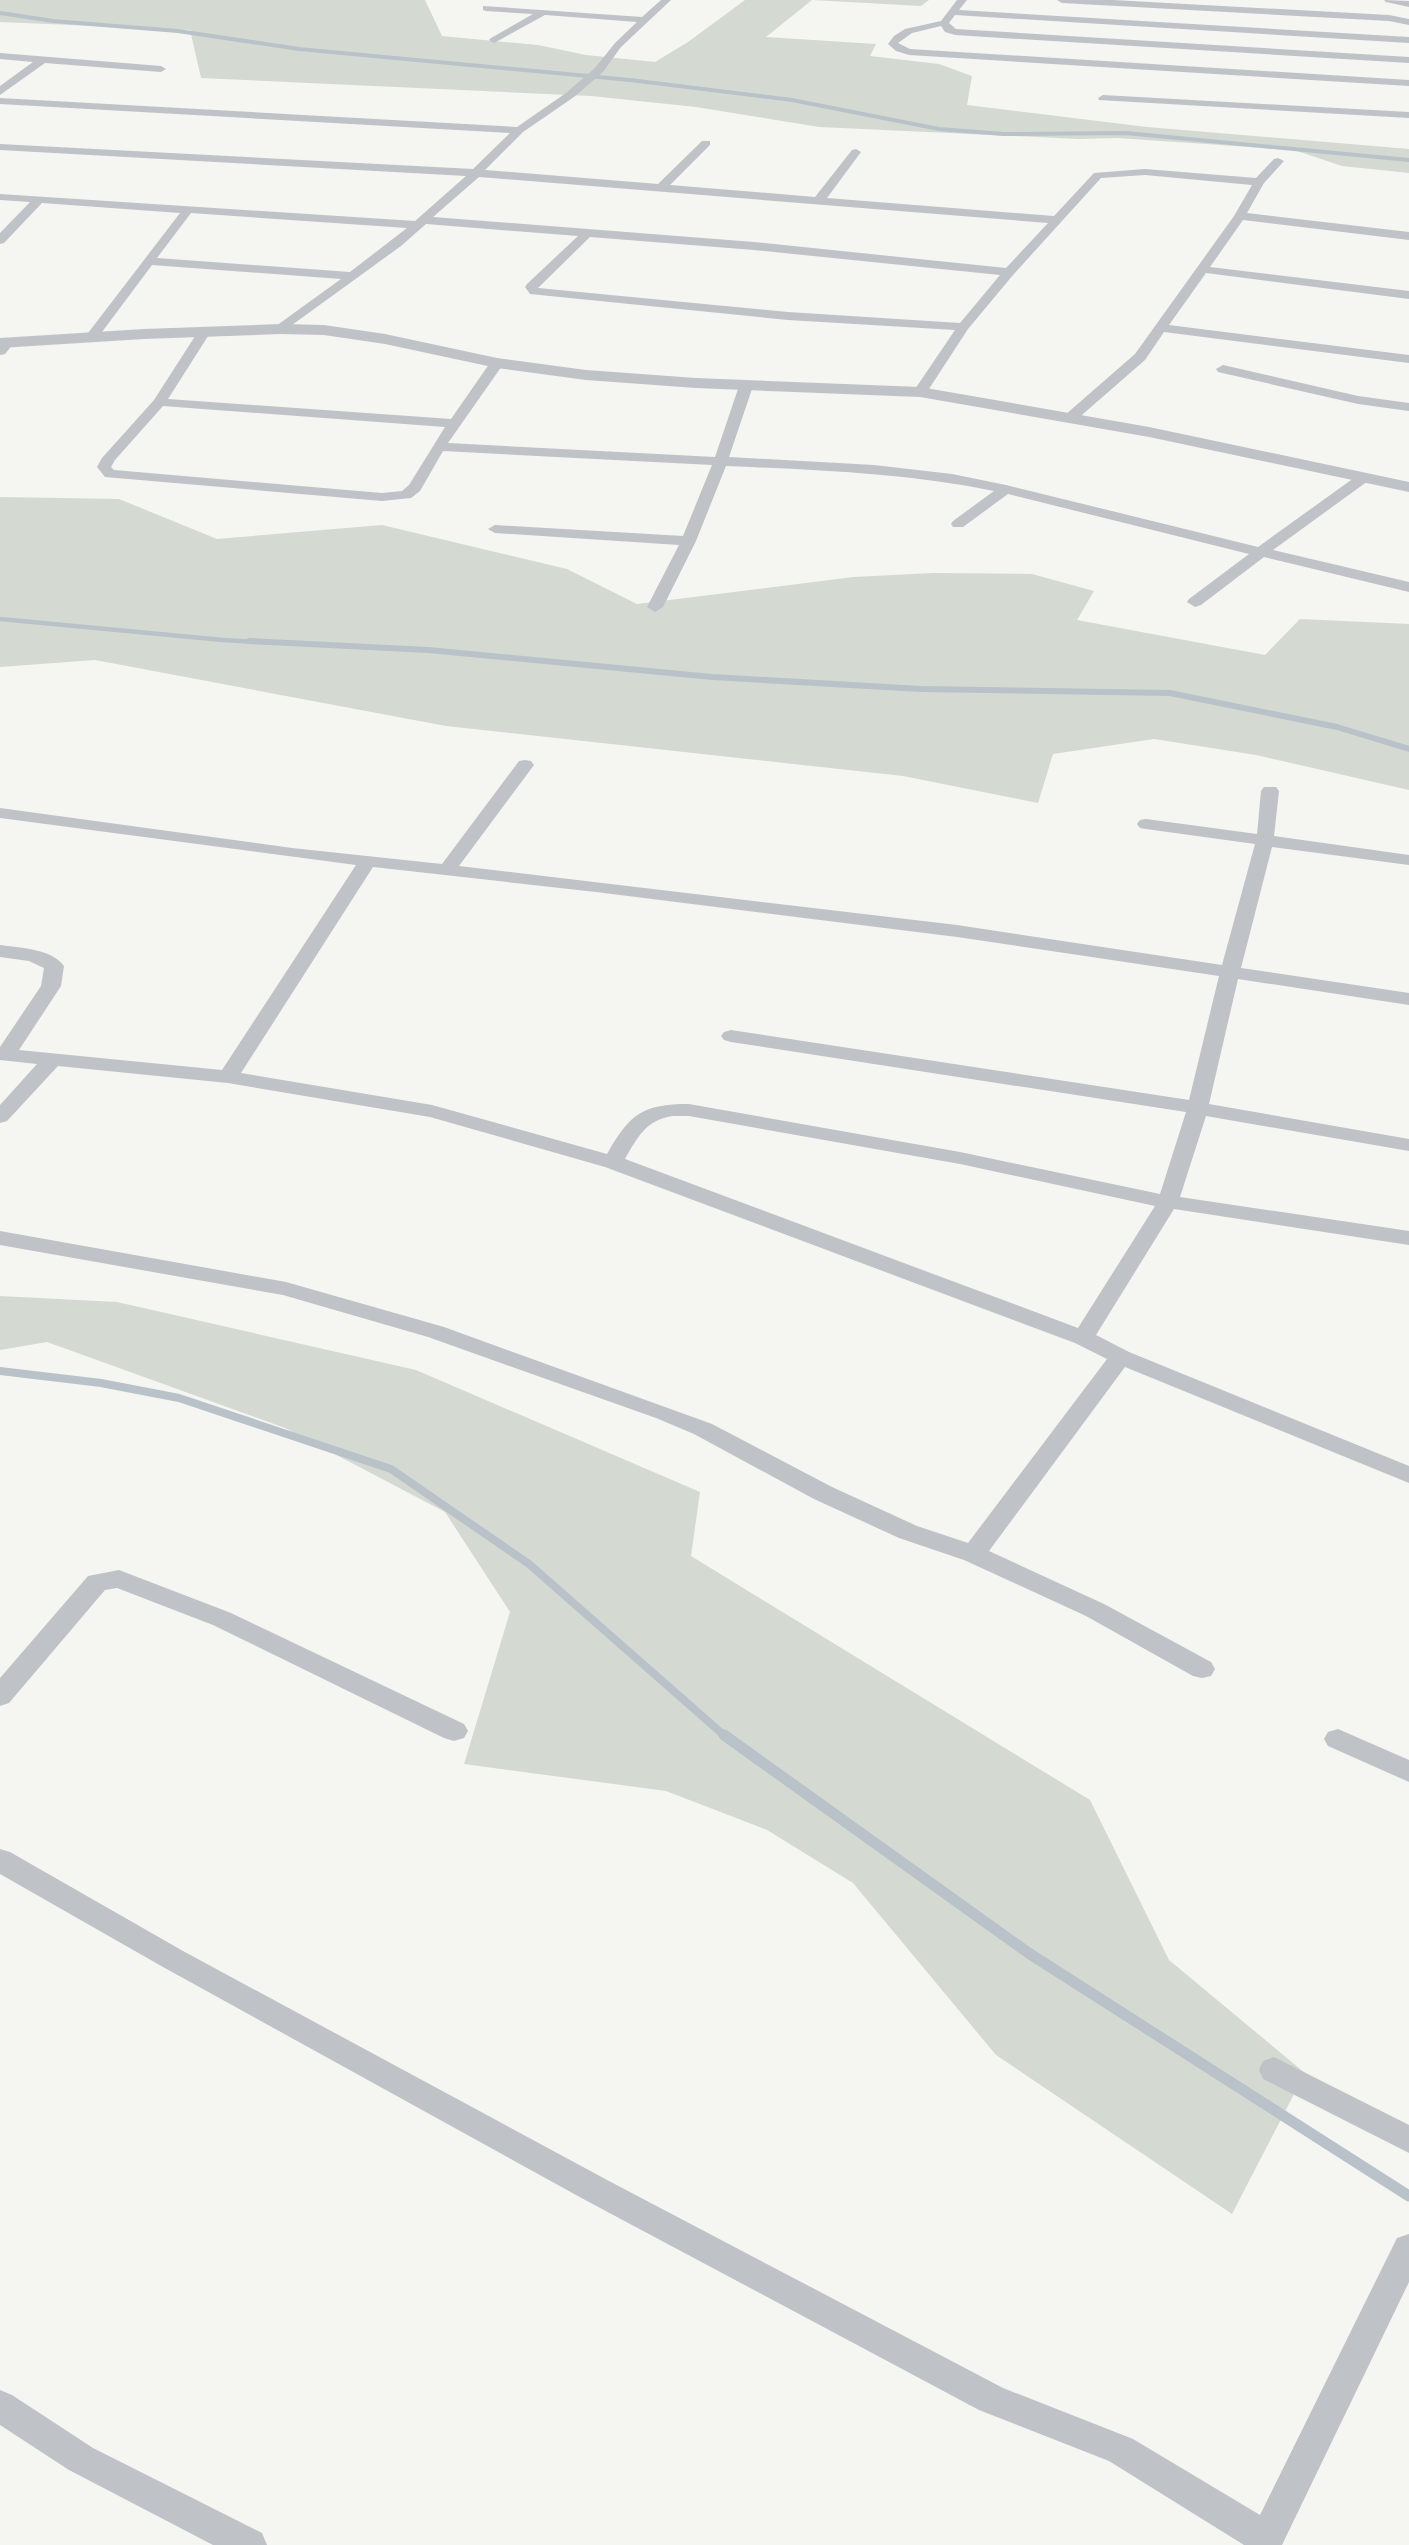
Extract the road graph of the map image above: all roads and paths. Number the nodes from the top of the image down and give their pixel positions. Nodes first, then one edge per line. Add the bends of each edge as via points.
1 (666, 0) edge
2 (962, 0) edge
3 (1062, 0) edge
4 (1389, 0) edge
5 (1409, 4) edge
6 (486, 8) dead end
7 (952, 12) junction
8 (542, 13) junction
9 (644, 20) junction
10 (1409, 22) edge
11 (944, 23) junction
12 (494, 40) dead end
13 (1409, 40) edge
14 (0, 56) edge
15 (1409, 60) edge
16 (41, 61) junction
17 (161, 69) dead end
18 (1409, 83) edge
19 (0, 92) edge
20 (1103, 98) dead end
21 (0, 101) edge
22 (1409, 115) edge
23 (519, 130) junction
24 (706, 143) dead end
25 (0, 147) edge
26 (856, 152) dead end
27 (1278, 161) dead end
28 (476, 173) junction
29 (1259, 182) junction
30 (662, 187) junction
31 (0, 197) edge
32 (40, 199) junction
33 (820, 200) junction
34 (188, 210) junction
35 (1240, 216) junction
36 (1058, 220) junction
37 (420, 223) junction
38 (1409, 224) edge
39 (588, 232) junction
40 (1406, 236) edge
41 (0, 240) edge
42 (147, 261) junction
43 (1201, 269) junction
44 (1009, 272) junction
45 (350, 276) junction
46 (1409, 295) edge
47 (964, 327) junction
48 (1160, 328) junction
49 (281, 329) junction
50 (204, 333) junction
51 (91, 337) junction
52 (3, 346) edge
53 (1409, 359) edge
54 (497, 362) junction
55 (1223, 369) dead end
56 (746, 386) junction
57 (920, 392) junction
58 (159, 402) junction
59 (1409, 407) edge
60 (1070, 418) junction
61 (454, 423) junction
62 (438, 447) junction
63 (721, 462) junction
64 (1363, 478) junction
65 (1409, 487) edge
66 (1006, 489) junction
67 (958, 524) dead end
68 (495, 529) dead end
69 (689, 541) junction
70 (1262, 551) junction
71 (1409, 587) edge
72 (1195, 602) dead end
73 (655, 606) dead end
74 (525, 764) dead end
75 (1270, 791) dead end
76 (0, 813) edge
77 (1146, 824) dead end
78 (1265, 840) junction
79 (1409, 860) edge
80 (367, 862) junction
81 (446, 871) junction
82 (0, 951) edge
83 (1230, 973) junction
84 (1409, 999) edge
85 (730, 1036) dead end
86 (3, 1054) edge
87 (52, 1060) junction
88 (228, 1077) junction
89 (1198, 1108) junction
90 (0, 1117) edge
91 (1409, 1146) edge
92 (613, 1162) junction
93 (1168, 1202) junction
94 (0, 1238) edge
95 (1409, 1238) edge
96 (1083, 1338) junction
97 (1121, 1357) junction
98 (1409, 1475) edge
99 (973, 1554) junction
100 (1202, 1669) dead end
101 (0, 1696) edge
102 (454, 1731) dead end
103 (1338, 1739) dead end
104 (1409, 1772) edge
105 (0, 1860) edge
106 (1274, 2070) dead end
107 (1409, 2140) edge
108 (1409, 2248) edge
109 (0, 2406) edge
110 (1267, 2543) edge
111 (249, 2545) edge

1 - 9 street
2 - 7 street
3 - 10 street via 1389,18
4 - 5 street
6 - 8 street
7 - 11 street
7 - 13 street
8 - 9 street
8 - 12 street
9 - 23 street via 618,45 599,70 570,95
11 - 15 street via 948,30 955,32
11 - 18 street via 914,28 896,37 893,44 899,50 909,52
14 - 16 street
16 - 17 street
16 - 19 street
20 - 22 street
21 - 23 street
23 - 28 street
24 - 30 street
25 - 28 street
26 - 33 street
27 - 29 street
28 - 30 street
28 - 37 street
29 - 35 street
29 - 36 street via 1145,172 1098,175
30 - 33 street
31 - 32 street
32 - 34 street
32 - 41 street
33 - 36 street
34 - 37 street
34 - 42 street
35 - 40 street
35 - 43 street
36 - 44 street
37 - 39 street
37 - 45 street
38 - 40 street
39 - 44 street
39 - 47 street via 531,287 534,291 788,316
42 - 45 street
42 - 51 street
43 - 46 street
43 - 48 street
44 - 47 street
45 - 49 street
47 - 57 street
48 - 53 street
48 - 60 street via 1140,357
49 - 50 street
49 - 54 street via 324,330 385,338
50 - 51 street
50 - 58 street
51 - 52 street
54 - 56 street via 586,375
54 - 61 street
55 - 59 street via 1358,400
56 - 57 street
56 - 63 street
57 - 60 street
58 - 61 street
58 - 62 street via 109,458 104,467 110,474 382,497 406,495 415,488
60 - 64 street
61 - 62 street
62 - 63 street
63 - 66 street via 874,469 952,478
63 - 69 street
64 - 65 street
64 - 70 street
66 - 67 street
66 - 70 street
68 - 69 street
69 - 73 street
70 - 71 street
70 - 72 street
74 - 81 street
75 - 78 street
76 - 80 street
77 - 78 street
78 - 79 street
78 - 83 street
80 - 81 street
80 - 88 street
81 - 83 street via 894,923
82 - 86 street via 34,956 54,966 51,986
83 - 84 street
83 - 89 street
85 - 89 street
86 - 87 street
87 - 88 street
87 - 90 street
88 - 92 street via 432,1111
89 - 91 street
89 - 93 street
92 - 93 street via 638,1121 665,1109 689,1110 960,1158
92 - 96 street
93 - 95 street
93 - 96 street
94 - 99 street via 286,1289 436,1332 703,1429 823,1493 908,1532
96 - 97 street
97 - 98 street
97 - 99 street
99 - 100 street via 1095,1610
101 - 102 street via 98,1582 119,1579 222,1619
103 - 104 street
105 - 110 street via 173,1959 580,2182 982,2394 1121,2450 1240,2520
106 - 107 street
108 - 110 street
109 - 111 street via 81,2459

